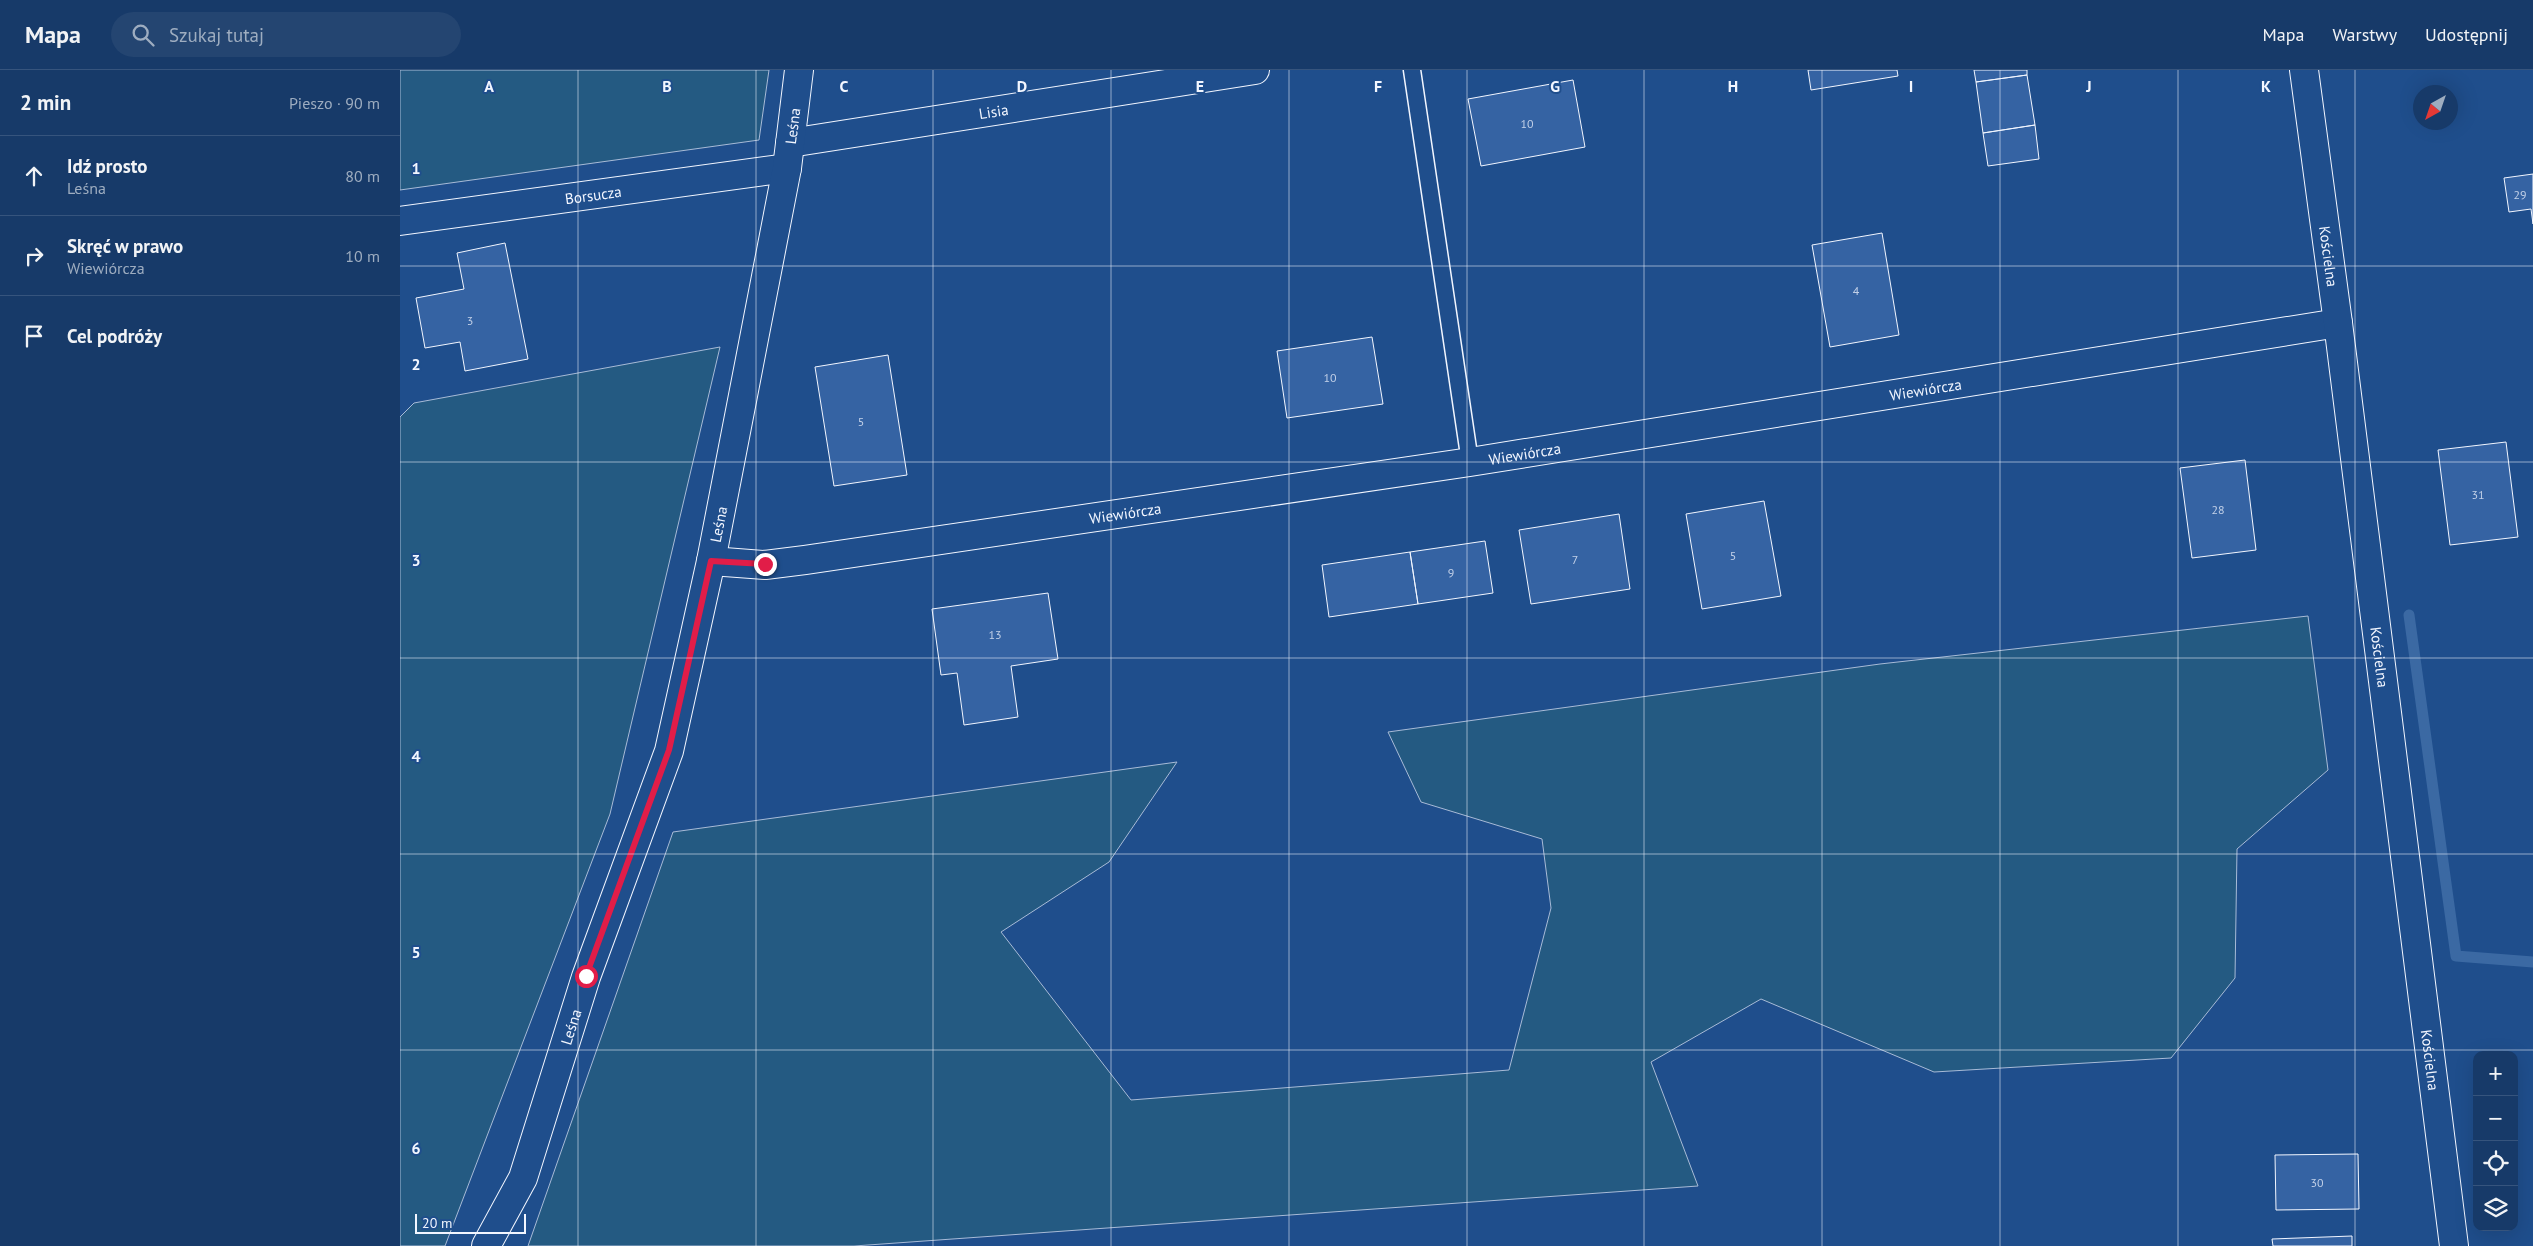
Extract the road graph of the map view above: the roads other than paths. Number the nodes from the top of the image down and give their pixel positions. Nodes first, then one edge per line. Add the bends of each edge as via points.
1 (799, 70) edge
2 (1255, 70) edge
3 (1412, 70) edge
4 (2304, 70) edge
5 (788, 155) junction
6 (400, 221) edge
7 (2338, 323) junction
8 (1470, 462) junction
9 (711, 561) junction
10 (486, 1246) edge
11 (2454, 1246) edge

1 - 5 street, Leśna
2 - 5 street, Lisia
3 - 8 lane
4 - 7 street, Kościelna
5 - 6 street, Borsucza
5 - 9 street, Leśna
7 - 8 street, Wiewiórcza
7 - 11 street, Kościelna
8 - 9 street, Wiewiórcza via 805,560 765,564
9 - 10 street, Leśna via 669,750 586,976 523,1178

